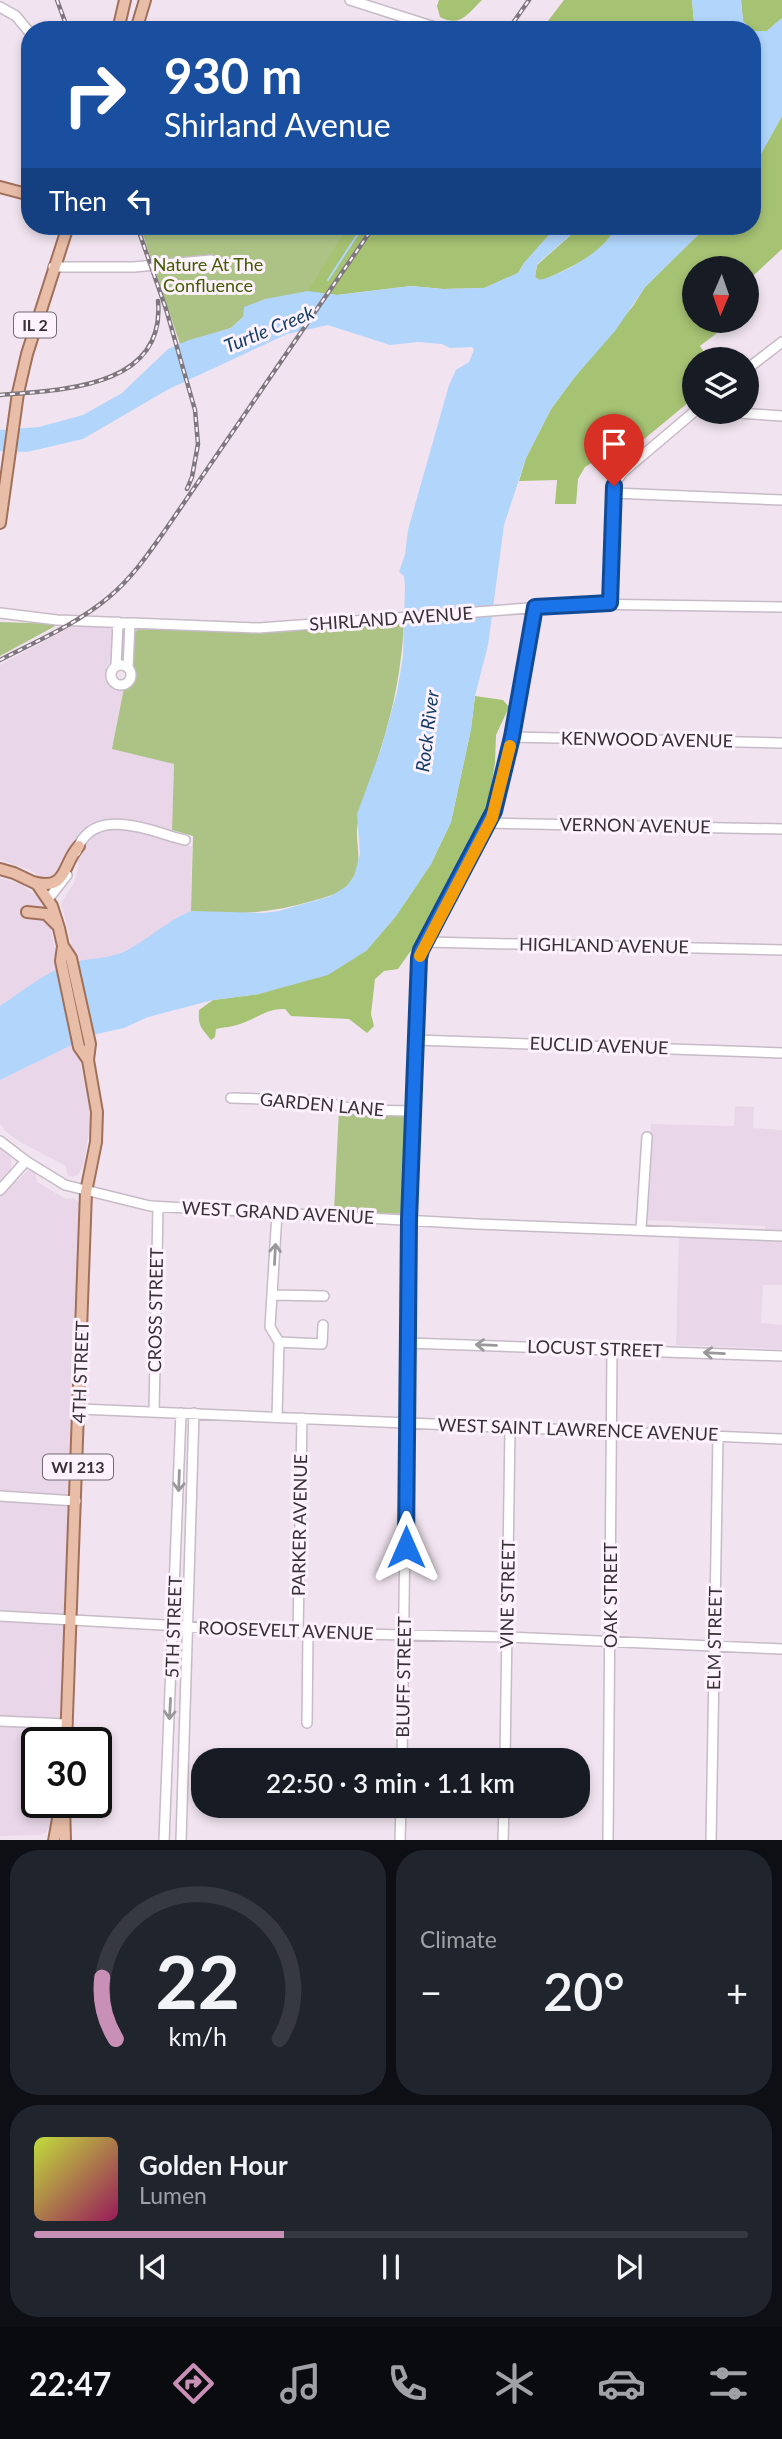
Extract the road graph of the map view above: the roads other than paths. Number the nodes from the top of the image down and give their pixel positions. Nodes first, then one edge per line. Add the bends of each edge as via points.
1 (125, 0) edge
2 (145, 0) edge
3 (350, 0) edge
4 (0, 6) edge
5 (120, 21) edge
6 (139, 21) edge
7 (416, 21) edge
8 (21, 22) edge
9 (0, 187) edge
10 (21, 193) edge
11 (60, 235) edge
12 (64, 235) edge
13 (61, 244) junction
14 (211, 260) dead end
15 (53, 267) junction
16 (782, 342) edge
17 (759, 360) edge
18 (759, 414) edge
19 (782, 416) edge
20 (682, 422) edge
21 (613, 493) junction
22 (782, 500) edge
23 (0, 523) edge
24 (610, 603) junction
25 (535, 607) junction
26 (782, 607) edge
27 (0, 613) edge
28 (118, 622) junction
29 (130, 623) junction
30 (116, 666) junction
31 (128, 668) junction
32 (512, 737) junction
33 (782, 743) edge
34 (489, 823) junction
35 (782, 829) edge
36 (185, 840) dead end
37 (80, 842) junction
38 (0, 869) edge
39 (33, 882) junction
40 (49, 898) junction
41 (27, 912) dead end
42 (59, 928) junction
43 (426, 942) junction
44 (782, 950) edge
45 (416, 1040) junction
46 (782, 1053) edge
47 (230, 1098) dead end
48 (414, 1111) junction
49 (647, 1137) dead end
50 (0, 1141) edge
51 (26, 1161) junction
52 (0, 1190) edge
53 (86, 1192) junction
54 (158, 1208) junction
55 (276, 1213) junction
56 (409, 1220) junction
57 (641, 1229) junction
58 (782, 1236) edge
59 (273, 1295) junction
60 (324, 1296) dead end
61 (323, 1325) dead end
62 (279, 1342) junction
63 (408, 1343) junction
64 (612, 1349) junction
65 (782, 1356) edge
66 (80, 1409) junction
67 (154, 1412) junction
68 (181, 1413) junction
69 (194, 1413) junction
70 (277, 1417) junction
71 (302, 1418) junction
72 (407, 1423) junction
73 (510, 1427) junction
74 (612, 1431) junction
75 (718, 1436) junction
76 (782, 1438) edge
77 (0, 1496) edge
78 (76, 1501) junction
79 (0, 1616) edge
80 (72, 1620) junction
81 (174, 1627) junction
82 (188, 1627) junction
83 (303, 1633) junction
84 (405, 1636) junction
85 (508, 1637) junction
86 (611, 1642) junction
87 (714, 1646) junction
88 (782, 1649) edge
89 (0, 1721) edge
90 (307, 1723) dead end
91 (67, 1724) junction
92 (67, 1727) edge
93 (402, 1748) edge
94 (505, 1748) edge
95 (59, 1818) edge
96 (64, 1818) edge
97 (401, 1818) edge
98 (504, 1818) edge
99 (54, 1840) edge
100 (65, 1840) edge
101 (164, 1840) edge
102 (181, 1840) edge
103 (400, 1840) edge
104 (503, 1840) edge
105 (608, 1840) edge
106 (711, 1840) edge

1 - 5 main road
2 - 6 main road
3 - 7 street
4 - 8 street
9 - 10 main road
11 - 13 main road
12 - 13 main road, IL 2
13 - 15 main road, IL 2
14 - 15 street via 134,267
15 - 23 main road, IL 2 via 27,354
16 - 17 street
18 - 19 street
20 - 21 street via 619,476
21 - 22 street
21 - 24 street
24 - 25 street, SHIRLAND AVENUE
24 - 26 street, SHIRLAND AVENUE
25 - 29 street, SHIRLAND AVENUE via 259,628
25 - 32 street, BLUFF STREET
27 - 28 street, SHIRLAND AVENUE
28 - 29 street, SHIRLAND AVENUE
28 - 30 street
29 - 31 street
30 - 31 street
30 - 31 street via 111,677 120,685 130,678
32 - 33 street, KENWOOD AVENUE
32 - 34 street, BLUFF STREET
34 - 35 street, VERNON AVENUE
34 - 43 street, BLUFF STREET
36 - 37 street via 113,824 103,825
37 - 39 main road via 60,879 47,884
37 - 40 street via 64,881
38 - 39 main road, WI 213
39 - 40 main road, WI 213
40 - 42 main road, WI 213
41 - 42 main road via 46,914
42 - 53 main road, 4TH STREET / WI 213 via 97,1121
43 - 44 street, HIGHLAND AVENUE
43 - 45 street, BLUFF STREET via 419,958
45 - 46 street, EUCLID AVENUE
45 - 48 street, BLUFF STREET
47 - 48 street, GARDEN LANE
48 - 56 street, BLUFF STREET
49 - 57 street
50 - 51 street, WEST GRAND AVENUE
51 - 52 street
51 - 53 street, WEST GRAND AVENUE
53 - 54 street, WEST GRAND AVENUE
53 - 66 main road, 4TH STREET / WI 213
54 - 55 street, WEST GRAND AVENUE
54 - 67 street, CROSS STREET
55 - 56 street, WEST GRAND AVENUE
59 -> 55 street
56 - 57 street, WEST GRAND AVENUE
56 - 63 street, BLUFF STREET
57 - 58 street, WEST GRAND AVENUE
59 - 60 street
59 - 62 street via 270,1327
61 - 62 street via 321,1344
62 - 70 street
64 -> 63 street, LOCUST STREET
63 - 72 street, BLUFF STREET
65 -> 64 street, LOCUST STREET
64 - 74 street, OAK STREET
66 - 67 street, WEST SAINT LAWRENCE AVENUE
66 - 78 main road, 4TH STREET / WI 213
67 - 68 street, WEST SAINT LAWRENCE AVENUE
68 - 69 street, WEST SAINT LAWRENCE AVENUE
68 -> 81 street, 5TH STREET
69 - 70 street, WEST SAINT LAWRENCE AVENUE
69 - 82 street, 5TH STREET
70 - 71 street, WEST SAINT LAWRENCE AVENUE
71 - 72 street, WEST SAINT LAWRENCE AVENUE
71 - 83 street, PARKER AVENUE
72 - 73 street, WEST SAINT LAWRENCE AVENUE
72 - 84 street, BLUFF STREET
73 - 74 street, WEST SAINT LAWRENCE AVENUE
73 - 85 street, VINE STREET
74 - 75 street, WEST SAINT LAWRENCE AVENUE
74 - 86 street, OAK STREET
75 - 76 street, WEST SAINT LAWRENCE AVENUE
75 - 87 street, ELM STREET
77 - 78 street
78 - 80 main road, 4TH STREET / WI 213
79 - 80 street, ROOSEVELT AVENUE
80 - 81 street, ROOSEVELT AVENUE
80 - 91 main road, 4TH STREET / WI 213
81 - 82 street, ROOSEVELT AVENUE
81 -> 101 street, 5TH STREET
82 - 83 street, ROOSEVELT AVENUE
82 - 102 street, 5TH STREET
83 - 84 street, ROOSEVELT AVENUE
83 - 90 street, PARKER AVENUE
84 - 85 street, ROOSEVELT AVENUE
84 - 93 street, BLUFF STREET
85 - 86 street, ROOSEVELT AVENUE
85 - 94 street, VINE STREET
86 - 87 street, ROOSEVELT AVENUE
86 - 105 street, OAK STREET
87 - 88 street, ROOSEVELT AVENUE
87 - 106 street, ELM STREET
89 - 91 street
91 - 92 main road, 4TH STREET / WI 213
95 - 99 main road
96 - 100 main road
97 - 103 street
98 - 104 street

